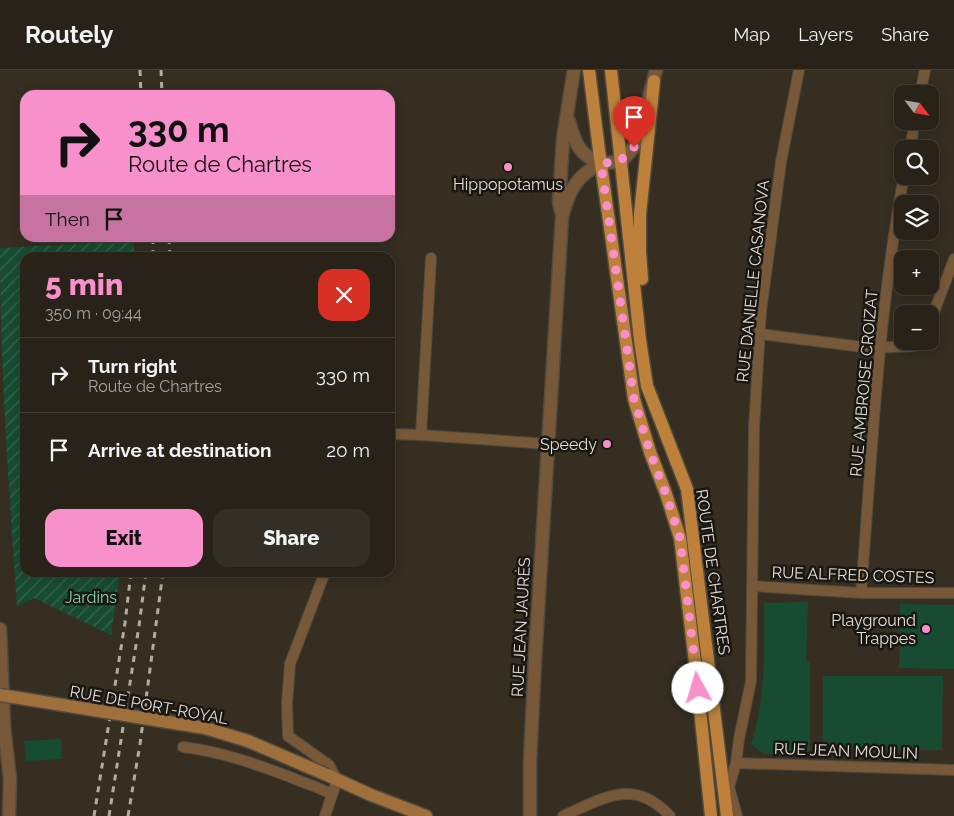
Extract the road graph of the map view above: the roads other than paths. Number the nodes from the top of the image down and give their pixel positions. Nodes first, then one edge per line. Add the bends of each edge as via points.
1 (567, 70) edge
2 (574, 70) edge
3 (589, 70) edge
4 (611, 70) edge
5 (799, 70) edge
6 (925, 70) edge
7 (655, 76) edge
8 (922, 85) edge
9 (571, 88) junction
10 (567, 116) junction
11 (621, 160) junction
12 (601, 164) junction
13 (903, 185) edge
14 (562, 217) junction
15 (431, 258) dead end
16 (954, 259) edge
17 (937, 305) edge
18 (760, 334) junction
19 (640, 340) junction
20 (881, 346) junction
21 (894, 346) edge
22 (395, 434) edge
23 (421, 434) junction
24 (548, 444) junction
25 (323, 577) edge
26 (752, 586) junction
27 (861, 593) junction
28 (954, 593) edge
29 (0, 629) edge
30 (0, 695) edge
31 (183, 747) dead end
32 (736, 763) junction
33 (954, 770) edge
34 (332, 778) junction
35 (332, 795) junction
36 (371, 795) junction
37 (594, 803) junction
38 (533, 815) edge
39 (9, 816) edge
40 (325, 816) edge
41 (407, 816) edge
42 (426, 816) edge
43 (563, 816) edge
44 (588, 816) edge
45 (670, 816) edge
46 (711, 816) edge
47 (728, 816) edge
48 (737, 816) edge

1 - 9 street
2 - 9 street
3 - 12 main road, ROUTE DE CHARTRES
4 - 11 main road, ROUTE DE CHARTRES
5 - 18 street, RUE DANIELLE CASANOVA via 781,162
6 - 8 street
7 - 11 street via 638,140
7 - 19 main road via 640,214 647,326
9 - 10 street
10 - 12 street via 580,151
10 - 14 street via 559,202
11 - 12 street
11 - 19 main road, ROUTE DE CHARTRES
12 - 14 street via 576,181
12 - 46 main road, ROUTE DE CHARTRES via 634,399 680,538
13 - 20 street, RUE AMBROISE CROIZAT
14 - 24 street, RUE JEAN JAURÈS
15 - 23 street
16 - 17 street
18 - 20 street via 871,348
18 - 26 street, RUE DANIELLE CASANOVA via 754,428
19 - 47 main road, ROUTE DE CHARTRES via 647,386 687,489
20 - 21 street
20 - 27 street, RUE AMBROISE CROIZAT
22 - 23 street
23 - 24 street
24 - 38 street, RUE JEAN JAURÈS via 530,762
25 - 34 street via 290,664 288,736 330,764
26 - 27 street, RUE ALFRED COSTES
26 - 32 street, RUE DANIELLE CASANOVA via 751,681
27 - 28 street, RUE ALFRED COSTES
29 - 39 street via 10,779
30 - 34 main road, RUE DE PORT-ROYAL, bridge via 205,728 248,741
31 - 35 street via 239,758
32 - 33 street, RUE JEAN MOULIN
32 - 48 street, RUE DANIELLE CASANOVA via 730,787
34 - 35 street
34 - 36 main road, RUE DE PORT-ROYAL
35 - 40 street
36 - 41 main road, RUE DE PORT-ROYAL
36 - 42 main road, RUE DE PORT-ROYAL
37 - 43 street
37 - 44 street
37 - 45 street via 618,794 643,796 659,804

